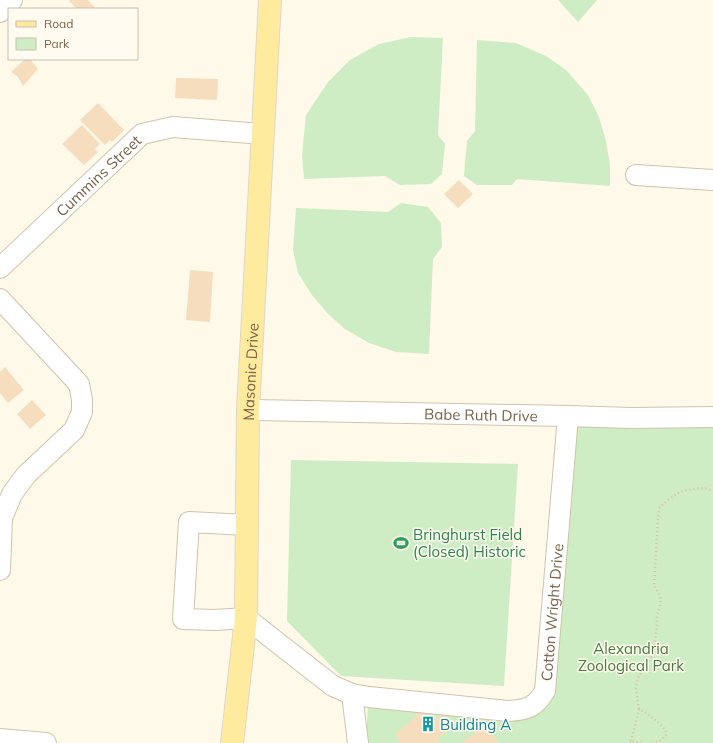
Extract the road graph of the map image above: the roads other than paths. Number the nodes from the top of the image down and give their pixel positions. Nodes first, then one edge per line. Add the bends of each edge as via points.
1 (12, 0) edge
2 (270, 0) edge
3 (0, 12) edge
4 (263, 134) junction
5 (636, 175) dead end
6 (713, 180) edge
7 (0, 268) edge
8 (0, 299) edge
9 (248, 410) junction
10 (568, 416) junction
11 (713, 417) edge
12 (247, 525) junction
13 (0, 570) edge
14 (246, 618) junction
15 (352, 694) junction
16 (0, 739) edge
17 (46, 743) edge
18 (232, 743) edge
19 (358, 743) edge

1 - 3 street
2 - 4 main road, Masonic Drive
4 - 7 street, Cummins Street via 173,127 142,134
4 - 9 main road, Masonic Drive
5 - 6 street
8 - 13 street via 79,384 82,400 82,412 74,430 26,475 12,494 2,518
9 - 10 street, Babe Ruth Drive
9 - 12 main road, Masonic Drive
10 - 11 street, Babe Ruth Drive
10 - 15 street, Cotton Wright Drive via 545,691 540,699 522,710 508,711
12 - 14 main road, Masonic Drive
12 - 14 street via 189,522 183,619
14 - 15 street, Cotton Wright Drive via 333,686
14 - 18 main road, Masonic Drive
15 - 19 street
16 - 17 street

